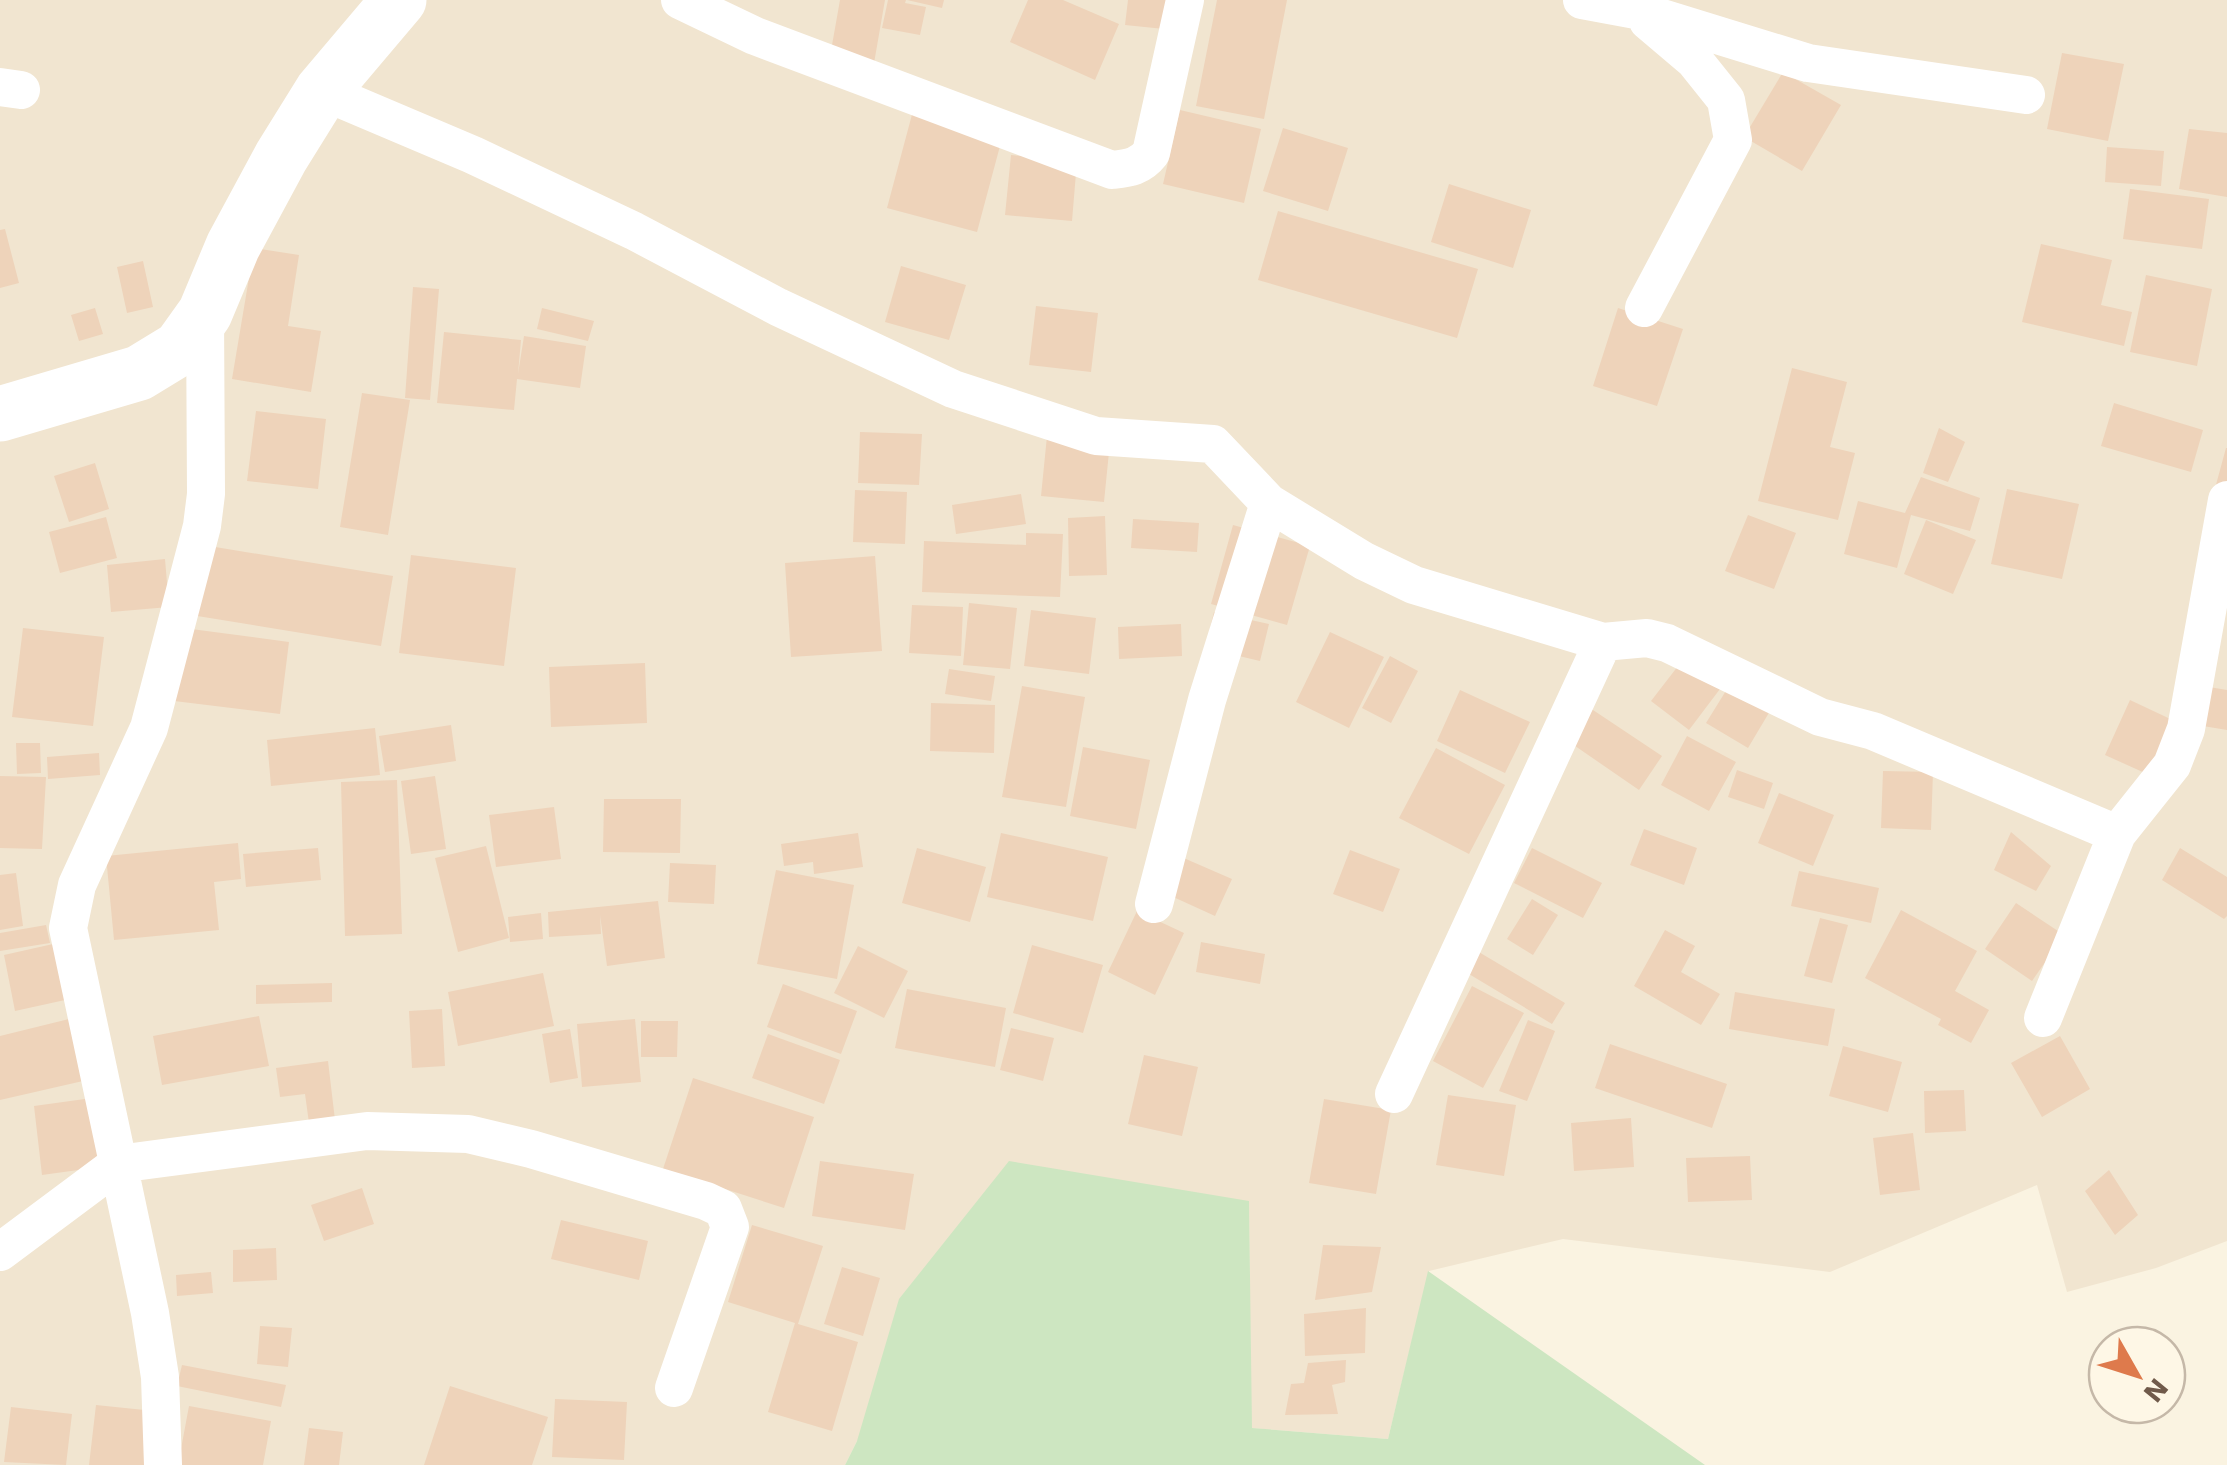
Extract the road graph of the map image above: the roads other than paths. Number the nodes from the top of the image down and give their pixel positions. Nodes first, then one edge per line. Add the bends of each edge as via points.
1 (399, 0) edge
2 (680, 0) edge
3 (1184, 0) edge
4 (1582, 0) edge
5 (1636, 10) junction
6 (322, 91) junction
7 (2026, 96) dead end
8 (1644, 308) dead end
9 (206, 313) junction
10 (0, 414) edge
11 (2227, 500) edge
12 (1269, 504) junction
13 (1603, 642) junction
14 (2117, 834) junction
15 (1154, 904) dead end
16 (2043, 1018) dead end
17 (1394, 1094) dead end
18 (118, 1164) junction
19 (0, 1252) edge
20 (674, 1388) dead end
21 (162, 1465) edge

1 - 6 street
2 - 3 street via 754,36 1112,170 1132,168 1151,153
4 - 5 street
5 - 7 street via 1808,63
5 - 8 street via 1694,60 1726,100 1732,140
6 - 9 street via 233,246
6 - 12 street via 616,222 953,390 1096,436 1213,444
9 - 10 street via 180,348 139,373
9 - 18 street via 202,526 149,728 77,885 68,928
11 - 14 street via 2186,729 2172,765
12 - 13 street via 1414,585
12 - 15 street via 1207,700
13 - 14 street via 1667,643 1820,717 1874,731
13 - 17 street
14 - 16 street
18 - 19 street
18 - 20 street via 367,1131 468,1134 706,1201 723,1209 730,1227
18 - 21 street via 160,1377

